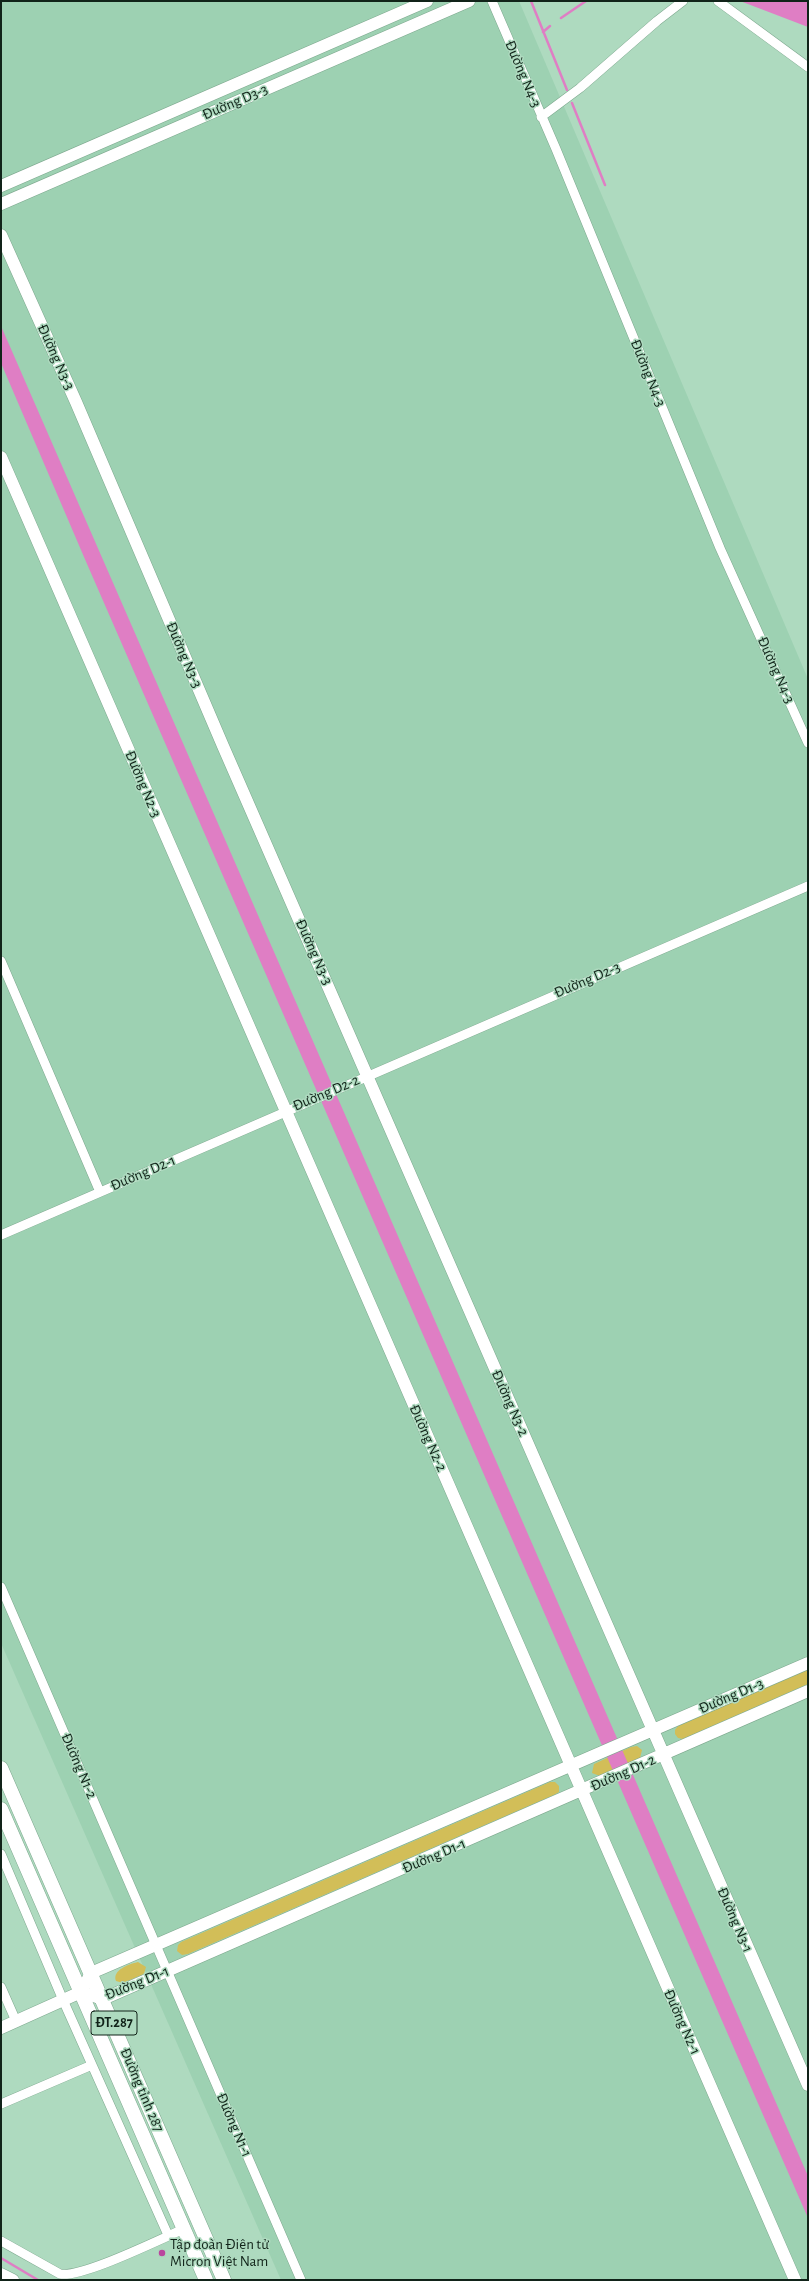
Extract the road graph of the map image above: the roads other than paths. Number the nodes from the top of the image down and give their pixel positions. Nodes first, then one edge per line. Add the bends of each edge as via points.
1 (427, 1) edge
2 (469, 1) edge
3 (492, 1) edge
4 (683, 1) edge
5 (718, 1) edge
6 (808, 67) edge
7 (541, 117) junction
8 (1, 186) edge
9 (1, 204) edge
10 (1, 235) edge
11 (1, 457) edge
12 (808, 743) edge
13 (808, 886) edge
14 (1, 961) edge
15 (367, 1076) junction
16 (286, 1111) junction
17 (100, 1192) junction
18 (1, 1235) edge
19 (1, 1587) edge
20 (808, 1663) edge
21 (808, 1691) edge
22 (654, 1729) junction
23 (665, 1754) junction
24 (570, 1765) junction
25 (1, 1768) edge
26 (581, 1792) junction
27 (1, 1809) edge
28 (1, 1854) edge
29 (3, 1864) edge
30 (157, 1946) junction
31 (167, 1971) junction
32 (91, 1973) junction
33 (1, 1987) edge
34 (81, 1992) junction
35 (63, 2000) junction
36 (103, 2000) junction
37 (16, 2021) junction
38 (1, 2028) edge
39 (92, 2065) junction
40 (808, 2085) edge
41 (1, 2104) edge
42 (184, 2229) junction
43 (168, 2235) junction
44 (1, 2241) edge
45 (1, 2274) edge
46 (13, 2280) edge
47 (206, 2280) edge
48 (224, 2280) edge
49 (301, 2280) edge
50 (795, 2280) edge

1 - 8 street, Đường D3-3
2 - 9 street, Đường D3-3
3 - 7 street, Đường N4-3
4 - 7 street via 580,88
5 - 6 street
7 - 12 street, Đường N4-3 via 720,548
10 - 15 street, Đường N3-3 via 76,402
11 - 16 street, Đường N2-3
13 - 15 street, Đường D2-3
14 - 17 street
15 - 16 street, Đường D2-2
15 - 22 street, Đường N3-2
16 - 17 street, Đường D2-1
16 - 24 street, Đường N2-2
17 - 18 street, Đường D2-1
19 - 30 street, Đường N1-2
20 - 22 street, Đường D1-3
21 - 23 street, Đường D1-3
22 - 23 street, Đường N3-2
22 - 24 street, Đường D1-2
23 - 26 street, Đường D1-2
23 - 40 street, Đường N3-1 via 731,1912
24 - 26 street, Đường N2-1
24 - 30 street, Đường D1-1
25 - 32 main road, Đường tỉnh 287 / ĐT.287
26 - 31 street, Đường D1-1
26 - 50 street, Đường N2-1
27 - 34 main road, Đường tỉnh 287 / ĐT.287
28 - 29 street
29 - 35 street
30 - 31 street, Đường N1-2
30 - 32 street, Đường D1-1
31 - 36 street, Đường D1-1
31 - 49 street, Đường N1-1
32 - 34 street, Đường D1-1
32 - 36 main road, Đường tỉnh 287 / ĐT.287
33 - 37 street
34 - 35 street
34 - 36 street, Đường D1-1
34 - 42 main road, Đường tỉnh 287 / ĐT.287
35 - 37 street
35 - 39 street
36 - 48 main road, Đường tỉnh 287 / ĐT.287
37 - 38 street
39 - 41 street
39 - 43 street
42 - 43 street
42 - 47 main road, Đường tỉnh 287 / ĐT.287
43 - 44 street via 84,2271 66,2275
45 - 46 street

